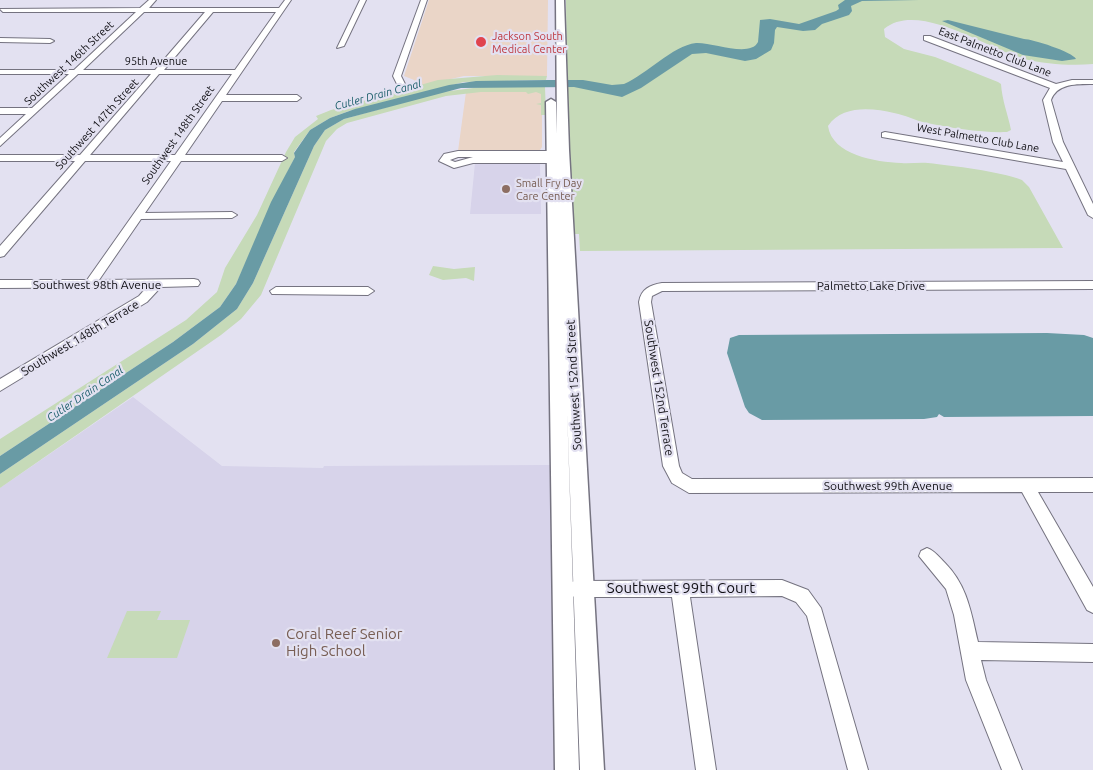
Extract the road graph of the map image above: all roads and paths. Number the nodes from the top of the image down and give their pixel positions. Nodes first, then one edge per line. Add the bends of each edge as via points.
1 (18, 0) edge
2 (153, 0) edge
3 (288, 0) edge
4 (363, 0) edge
5 (424, 0) edge
6 (552, 0) edge
7 (560, 0) edge
8 (142, 10) junction
9 (211, 10) junction
10 (280, 10) junction
11 (2, 11) edge
12 (927, 38) dead end
13 (0, 40) edge
14 (50, 42) dead end
15 (340, 46) dead end
16 (0, 72) edge
17 (75, 72) junction
18 (157, 72) junction
19 (236, 72) junction
20 (1093, 82) edge
21 (557, 83) junction
22 (400, 84) dead end
23 (1056, 87) junction
24 (218, 98) junction
25 (297, 98) dead end
26 (0, 111) edge
27 (34, 111) junction
28 (885, 135) dead end
29 (0, 143) edge
30 (557, 157) junction
31 (0, 158) edge
32 (82, 158) junction
33 (176, 158) junction
34 (282, 158) dead end
35 (1068, 166) junction
36 (232, 215) dead end
37 (1093, 215) edge
38 (138, 216) junction
39 (0, 253) edge
40 (0, 284) edge
41 (90, 284) junction
42 (194, 284) dead end
43 (156, 285) junction
44 (1093, 285) edge
45 (650, 290) joint
46 (276, 291) dead end
47 (368, 291) dead end
48 (0, 386) edge
49 (684, 483) joint
50 (1026, 485) junction
51 (1093, 485) edge
52 (927, 556) dead end
53 (680, 588) junction
54 (573, 589) junction
55 (1093, 604) edge
56 (970, 652) junction
57 (1093, 653) edge
58 (567, 770) edge
59 (592, 770) edge
60 (706, 770) edge
61 (858, 770) edge
62 (1012, 770) edge

1 - 11 street
2 - 8 street, Southwest 146th Street
3 - 10 street, Southwest 148th Street
4 - 15 street
5 - 22 street via 397,76
6 - 21 main road, Southwest 152nd Street
7 - 21 main road, Southwest 152nd Street
8 - 9 street
8 - 11 street
8 - 17 street, Southwest 146th Street
9 - 10 street
9 - 18 street, Southwest 147th Street
10 - 19 street, Southwest 148th Street
12 - 23 street, East Palmetto Club Lane
13 - 14 street
16 - 17 street, 95th Avenue
17 - 18 street, 95th Avenue
17 - 27 street, Southwest 146th Street
18 - 19 street, 95th Avenue
18 - 32 street, Southwest 147th Street
19 - 24 street, Southwest 148th Street
20 - 23 street
21 - 30 main road, Southwest 152nd Street
23 - 35 street via 1048,94 1047,103
24 - 25 street
24 - 33 street, Southwest 148th Street
26 - 27 street
27 - 29 street, Southwest 146th Street
28 - 35 street, West Palmetto Club Lane
30 - 30 street via 458,154 447,156 444,161 454,165 474,160
30 - 54 main road, Southwest 152nd Street
31 - 32 street
32 - 33 street
32 - 39 street, Southwest 147th Street
33 - 34 street
33 - 38 street, Southwest 148th Street
35 - 37 street
36 - 38 street
38 - 41 street, Southwest 148th Street
40 - 41 street, Southwest 98th Avenue
41 - 43 street, Southwest 98th Avenue
42 - 43 street, Southwest 98th Avenue
43 - 48 street, Southwest 148th Terrace via 143,299
44 - 45 street, Palmetto Lake Drive via 662,287
45 - 49 street, Southwest 152nd Terrace via 645,302 671,466
46 - 47 street
49 - 50 street, Southwest 99th Avenue via 695,488
50 - 51 street, Southwest 99th Avenue
50 - 55 street
52 - 56 street via 952,582
53 - 54 street, Southwest 99th Court
53 - 60 street
53 - 61 street, Southwest 99th Court via 782,588 799,593 809,602
54 - 58 main road, Southwest 152nd Street
54 - 59 main road, Southwest 152nd Street
56 - 57 street
56 - 62 street via 976,680

